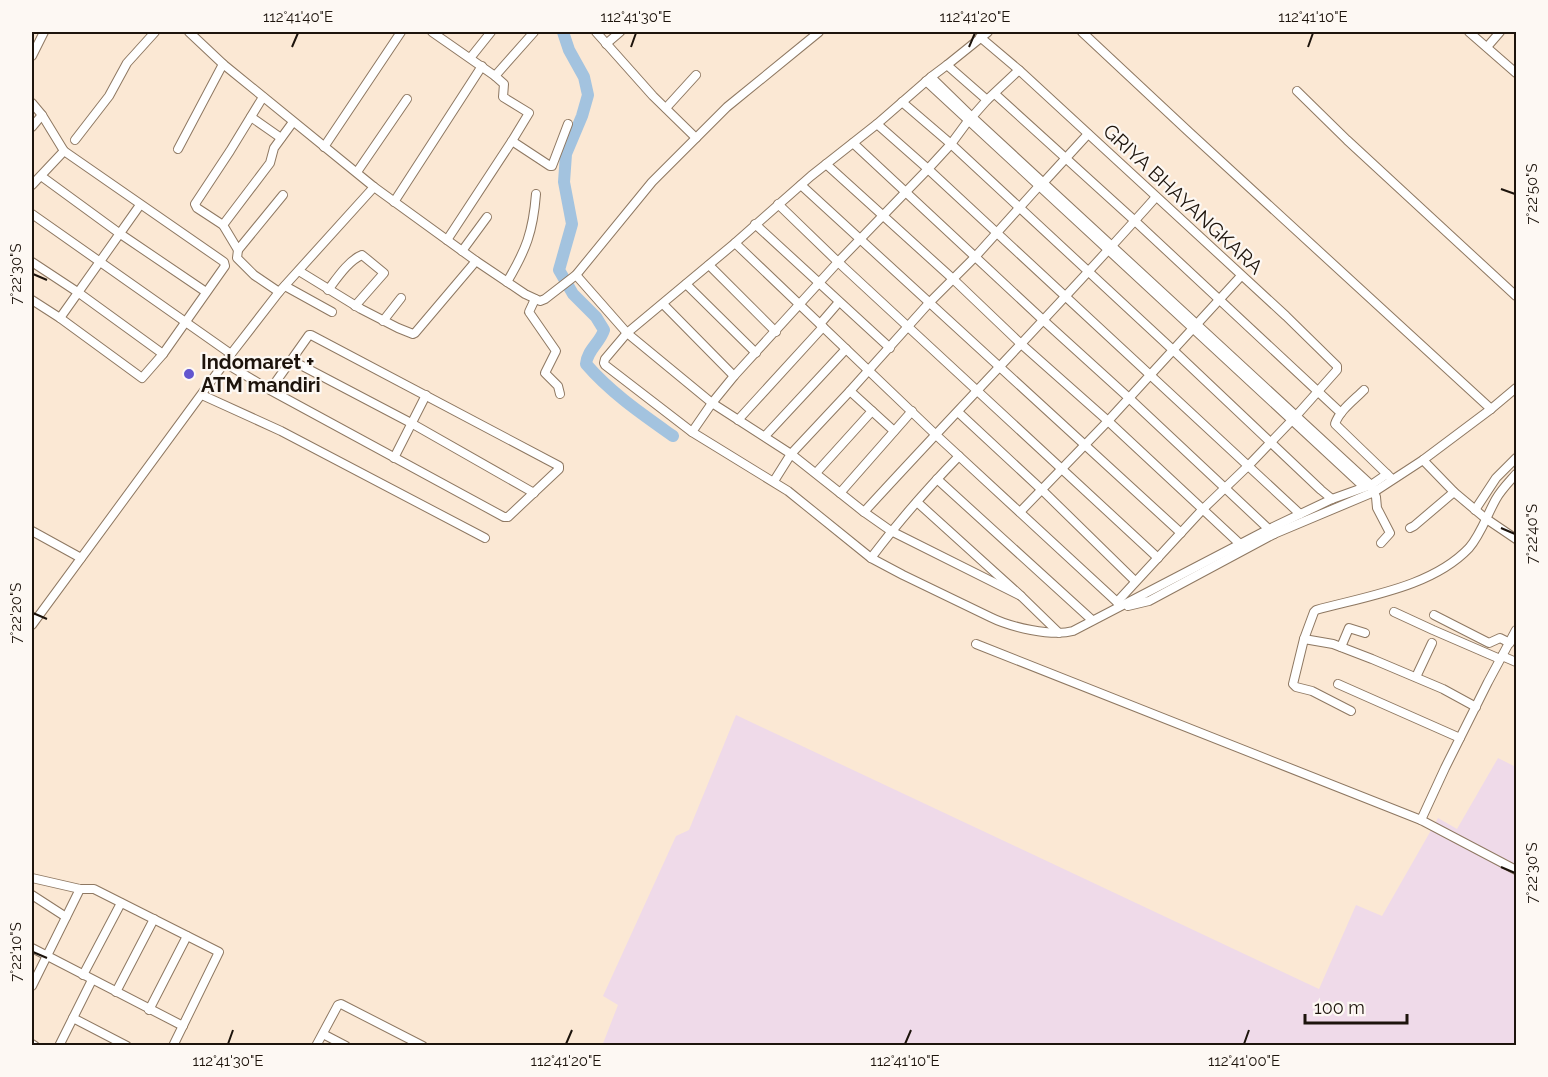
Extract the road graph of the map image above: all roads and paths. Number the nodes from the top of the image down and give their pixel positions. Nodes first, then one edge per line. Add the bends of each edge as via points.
1 (44, 32) edge
2 (155, 32) edge
3 (189, 32) edge
4 (400, 32) edge
5 (432, 32) edge
6 (491, 32) edge
7 (534, 32) edge
8 (596, 32) edge
9 (620, 32) edge
10 (819, 32) edge
11 (988, 32) edge
12 (1082, 32) edge
13 (1468, 32) edge
14 (1500, 32) edge
15 (980, 37) junction
16 (606, 44) junction
17 (1487, 47) junction
18 (32, 56) edge
19 (471, 57) junction
20 (223, 64) junction
21 (482, 66) junction
22 (947, 66) junction
23 (1515, 68) edge
24 (1019, 70) junction
25 (696, 75) dead end
26 (495, 76) junction
27 (928, 79) junction
28 (1297, 91) dead end
29 (995, 94) junction
30 (263, 97) junction
31 (407, 99) dead end
32 (987, 100) junction
33 (902, 102) junction
34 (32, 103) edge
35 (666, 108) junction
36 (42, 116) junction
37 (252, 117) junction
38 (970, 119) junction
39 (293, 122) junction
40 (568, 124) dead end
41 (877, 124) junction
42 (32, 127) edge
43 (1088, 134) junction
44 (281, 138) junction
45 (696, 138) junction
46 (75, 140) dead end
47 (512, 141) junction
48 (853, 143) junction
49 (951, 144) junction
50 (324, 147) junction
51 (178, 149) dead end
52 (64, 151) junction
53 (1066, 158) junction
54 (826, 164) junction
55 (928, 169) junction
56 (357, 172) junction
57 (41, 176) junction
58 (1042, 184) junction
59 (32, 185) edge
60 (801, 185) junction
61 (374, 187) junction
62 (906, 193) junction
63 (283, 195) dead end
64 (536, 195) dead end
65 (1156, 197) junction
66 (394, 202) junction
67 (778, 204) junction
68 (140, 205) junction
69 (1018, 208) junction
70 (32, 214) edge
71 (883, 215) junction
72 (487, 217) dead end
73 (1135, 221) junction
74 (755, 224) junction
75 (223, 225) junction
76 (119, 233) junction
77 (997, 233) junction
78 (861, 239) junction
79 (447, 240) junction
80 (735, 243) junction
81 (1111, 248) junction
82 (238, 250) junction
83 (462, 251) junction
84 (975, 256) junction
85 (476, 261) junction
86 (32, 262) edge
87 (100, 262) junction
88 (838, 262) junction
89 (709, 265) junction
90 (299, 271) junction
91 (1088, 273) junction
92 (576, 275) junction
93 (1242, 276) junction
94 (953, 279) junction
95 (507, 282) junction
96 (820, 283) junction
97 (686, 284) junction
98 (285, 285) junction
99 (328, 290) junction
100 (79, 292) junction
101 (206, 292) junction
102 (279, 292) junction
103 (1066, 296) junction
104 (1516, 296) edge
105 (401, 298) dead end
106 (535, 299) junction
107 (32, 300) edge
108 (1220, 300) junction
109 (839, 302) junction
110 (929, 303) junction
111 (663, 304) junction
112 (800, 305) junction
113 (355, 306) junction
114 (332, 312) dead end
115 (60, 318) junction
116 (1042, 320) junction
117 (384, 321) junction
118 (186, 322) junction
119 (821, 325) junction
120 (909, 326) junction
121 (1195, 326) junction
122 (776, 332) junction
123 (627, 333) junction
124 (1020, 344) junction
125 (890, 348) junction
126 (846, 349) junction
127 (1173, 350) junction
128 (756, 353) junction
129 (163, 354) junction
130 (231, 354) junction
131 (291, 360) junction
132 (225, 363) junction
133 (1000, 367) junction
134 (869, 370) junction
135 (1151, 375) junction
136 (734, 376) junction
137 (1516, 388) edge
138 (270, 390) junction
139 (977, 390) junction
140 (1364, 390) dead end
141 (850, 391) junction
142 (1319, 391) junction
143 (560, 394) dead end
144 (202, 395) junction
145 (426, 395) junction
146 (1129, 398) junction
147 (712, 403) junction
148 (1491, 409) junction
149 (872, 411) junction
150 (912, 411) junction
151 (958, 412) junction
152 (1341, 413) junction
153 (1293, 418) junction
154 (738, 420) junction
155 (1108, 421) junction
156 (411, 423) junction
157 (894, 431) junction
158 (692, 432) junction
159 (935, 434) junction
160 (765, 436) junction
161 (1271, 442) junction
162 (1085, 444) junction
163 (791, 454) junction
164 (959, 456) junction
165 (394, 458) junction
166 (1516, 458) edge
167 (1423, 460) junction
168 (1248, 465) junction
169 (1063, 468) junction
170 (816, 473) junction
171 (1516, 474) edge
172 (1390, 477) junction
173 (937, 479) junction
174 (774, 481) junction
175 (1225, 487) junction
176 (1370, 488) junction
177 (1042, 490) junction
178 (1454, 492) junction
179 (534, 493) junction
180 (840, 493) junction
181 (1332, 499) junction
182 (916, 502) junction
183 (1202, 510) junction
184 (1476, 511) junction
185 (864, 512) junction
186 (1020, 512) junction
187 (1300, 514) junction
188 (1486, 518) junction
189 (1410, 528) dead end
190 (32, 531) edge
191 (891, 531) junction
192 (1271, 531) junction
193 (1181, 533) junction
194 (485, 538) dead end
195 (1516, 539) edge
196 (1381, 543) dead end
197 (1240, 544) junction
198 (81, 558) junction
199 (871, 558) junction
200 (1158, 558) junction
201 (1135, 581) junction
202 (1021, 596) junction
203 (1119, 606) junction
204 (1394, 612) dead end
205 (1434, 615) dead end
206 (1092, 620) junction
207 (32, 625) edge
208 (1516, 630) edge
209 (1059, 633) junction
210 (1365, 633) dead end
211 (1304, 639) junction
212 (1431, 643) dead end
213 (1510, 643) junction
214 (976, 644) dead end
215 (1341, 647) junction
216 (1501, 657) junction
217 (1516, 662) edge
218 (1416, 677) junction
219 (1338, 684) dead end
220 (1476, 707) junction
221 (1351, 711) dead end
222 (1460, 738) junction
223 (1421, 820) junction
224 (1516, 870) edge
225 (32, 878) edge
226 (80, 889) junction
227 (32, 895) edge
228 (121, 903) junction
229 (66, 917) junction
230 (154, 920) junction
231 (187, 936) junction
232 (32, 948) edge
233 (47, 956) junction
234 (83, 975) junction
235 (92, 980) junction
236 (32, 986) edge
237 (116, 992) junction
238 (149, 1010) junction
239 (73, 1018) junction
240 (183, 1026) junction
241 (323, 1034) junction
242 (59, 1046) edge
243 (127, 1046) edge
244 (173, 1046) edge
245 (316, 1046) edge
246 (346, 1046) edge
247 (423, 1046) edge

1 - 18 street
2 - 46 street via 127,63 109,96
3 - 20 street
4 - 50 street
5 - 19 street
6 - 19 street
7 - 26 street
8 - 16 street
9 - 16 street
10 - 45 street via 727,107
11 - 15 street
12 - 148 street
13 - 17 street
14 - 17 street
15 - 22 street
15 - 24 street, GRIYA BHAYANGKARA
16 - 35 street
17 - 23 street
19 - 21 street
20 - 30 street
20 - 51 street
21 - 26 street
21 - 66 street
22 - 27 street
22 - 32 street
24 - 29 street
24 - 43 street, GRIYA BHAYANGKARA
25 - 35 street
26 - 47 street via 505,85 503,98 529,113
27 - 33 street
27 - 38 street
28 - 104 street
29 - 32 street
29 - 53 street
30 - 37 street
30 - 39 street
31 - 56 street
32 - 38 street
33 - 41 street
33 - 49 street
34 - 36 street
35 - 45 street
36 - 42 street
36 - 52 street
37 - 44 street
37 - 75 street via 195,204
38 - 49 street
38 - 58 street
39 - 44 street
39 - 50 street
40 - 47 street via 552,166
41 - 48 street
41 - 55 street
43 - 53 street
43 - 65 street, GRIYA BHAYANGKARA
44 - 75 street via 270,163
45 - 92 street via 652,182
47 - 79 street
48 - 54 street
48 - 62 street
49 - 55 street
49 - 69 street
50 - 56 street
52 - 57 street
52 - 68 street
53 - 58 street
53 - 73 street
54 - 60 street
54 - 71 street
55 - 62 street
55 - 77 street
56 - 61 street
57 - 59 street
57 - 76 street
58 - 69 street
58 - 81 street
60 - 67 street
60 - 78 street
61 - 66 street
61 - 90 street
62 - 71 street
62 - 84 street
63 - 82 street
64 - 95 street via 526,247
65 - 73 street
65 - 93 street, GRIYA BHAYANGKARA
66 - 79 street
67 - 74 street
67 - 88 street
68 - 76 street
68 - 101 street via 224,262
69 - 77 street
69 - 91 street
70 - 87 street
71 - 78 street
71 - 94 street
72 - 83 street
73 - 81 street
73 - 108 street
74 - 80 street
74 - 96 street
75 - 82 street
76 - 87 street
76 - 101 street
77 - 84 street
77 - 103 street
78 - 88 street
78 - 110 street
79 - 83 street
80 - 89 street
80 - 112 street
81 - 91 street
81 - 121 street
82 - 102 street via 237,258 242,264
83 - 85 street
84 - 94 street
84 - 116 street
85 - 95 street
85 - 117 street via 415,333
86 - 100 street
87 - 100 street
87 - 118 street
88 - 96 street
88 - 120 street
89 - 97 street
89 - 122 street
90 - 98 street
90 - 99 street
91 - 103 street
91 - 127 street
92 - 106 street via 545,299
92 - 123 street
93 - 108 street
93 - 142 street, GRIYA BHAYANGKARA via 1336,364 1337,370
94 - 110 street
94 - 124 street
95 - 106 street
96 - 109 street
96 - 112 street
97 - 111 street
97 - 128 street
98 - 102 street
98 - 114 street
99 - 113 street
99 - 113 street via 362,255 384,273
100 - 115 street
100 - 129 street
101 - 118 street
102 - 130 street
103 - 116 street
103 - 135 street
105 - 117 street
106 - 143 street via 529,312 556,351 545,373 558,386
107 - 115 street
108 - 121 street
108 - 142 street
109 - 119 street
109 - 125 street
110 - 120 street
110 - 133 street
111 - 123 street
111 - 136 street
112 - 119 street
112 - 122 street
113 - 117 street
115 - 129 street via 140,377
116 - 124 street
116 - 146 street
118 - 129 street
118 - 130 street
119 - 126 street
119 - 154 street
120 - 125 street
120 - 139 street
121 - 127 street
121 - 153 street
122 - 128 street
123 - 147 street
123 - 158 street via 604,363
124 - 133 street
124 - 155 street
125 - 134 street
126 - 134 street
126 - 160 street
127 - 135 street
127 - 161 street
128 - 136 street
130 - 132 street
131 - 138 street
131 - 145 street via 311,334
131 - 156 street
132 - 138 street
132 - 144 street
133 - 139 street
133 - 162 street
134 - 141 street
134 - 150 street
135 - 146 street
135 - 168 street
136 - 147 street
137 - 148 street
138 - 165 street
139 - 151 street
139 - 169 street
140 - 152 street
141 - 149 street
141 - 163 street
142 - 152 street
142 - 153 street
144 - 194 street via 280,431
144 - 198 street
145 - 156 street
145 - 179 street via 559,466
146 - 155 street
146 - 175 street
147 - 154 street
147 - 158 street
148 - 167 street
149 - 157 street
149 - 170 street
150 - 157 street
150 - 159 street
151 - 159 street
151 - 177 street
152 - 172 street via 1336,426
153 - 161 street
153 - 176 street
154 - 160 street
155 - 162 street
155 - 183 street
156 - 165 street
156 - 179 street
157 - 180 street
158 - 174 street
159 - 164 street
159 - 185 street
160 - 163 street
161 - 168 street
161 - 181 street
162 - 169 street
162 - 193 street
163 - 170 street
163 - 174 street
164 - 173 street
164 - 186 street
165 - 179 street via 504,517
166 - 184 street via 1496,478
167 - 172 street
167 - 178 street
168 - 175 street
168 - 187 street
169 - 177 street
169 - 200 street
170 - 180 street
171 - 188 street via 1498,495
172 - 176 street
173 - 182 street
173 - 206 street
174 - 199 street
175 - 183 street
175 - 192 street
176 - 181 street
176 - 192 street
176 - 196 street via 1390,533
177 - 186 street
177 - 201 street
178 - 184 street
178 - 189 street
180 - 185 street
181 - 187 street
182 - 191 street
182 - 202 street
183 - 193 street
183 - 197 street
184 - 188 street
185 - 191 street
186 - 203 street
187 - 192 street
188 - 195 street
188 - 211 street via 1470,546 1451,564 1408,585 1316,610
190 - 198 street
191 - 199 street
191 - 202 street
192 - 197 street
192 - 203 street via 1149,601
193 - 200 street
197 - 203 street
198 - 207 street
199 - 209 street via 1004,624
200 - 201 street
201 - 203 street
202 - 209 street
203 - 206 street
204 - 216 street
205 - 213 street via 1489,643 1497,638
206 - 209 street via 1073,631
208 - 213 street
210 - 215 street via 1349,628
211 - 215 street
211 - 221 street via 1294,686
212 - 218 street
213 - 216 street
214 - 223 street
215 - 218 street
216 - 217 street
216 - 220 street
218 - 220 street
219 - 222 street
220 - 222 street
222 - 223 street
223 - 224 street
225 - 226 street
226 - 228 street via 94,889
226 - 229 street
227 - 229 street
228 - 230 street
228 - 234 street
229 - 233 street
230 - 231 street
230 - 237 street
231 - 238 street
231 - 240 street via 219,953
232 - 233 street
233 - 234 street
233 - 236 street
234 - 235 street
235 - 237 street
235 - 239 street
237 - 238 street
238 - 240 street
239 - 242 street
239 - 243 street
240 - 244 street
241 - 245 street
241 - 246 street
241 - 247 street via 341,1004

